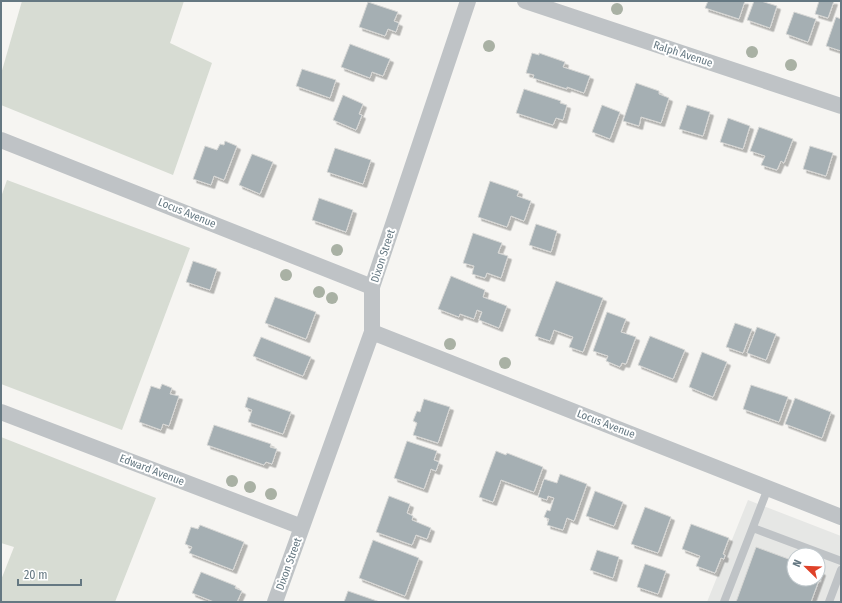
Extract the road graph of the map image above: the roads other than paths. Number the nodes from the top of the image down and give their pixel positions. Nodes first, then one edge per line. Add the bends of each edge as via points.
1 (468, 1) edge
2 (525, 1) edge
3 (841, 106) edge
4 (1, 140) edge
5 (372, 287) junction
6 (372, 332) junction
7 (1, 412) edge
8 (768, 488) junction
9 (841, 516) edge
10 (302, 527) junction
11 (753, 528) junction
12 (841, 561) edge
13 (841, 570) edge
14 (839, 580) edge
15 (275, 602) edge
16 (724, 602) edge
17 (829, 602) edge

1 - 5 street, Dixon Street
2 - 3 street, Ralph Avenue
4 - 5 street, Locus Avenue
5 - 6 street, Dixon Street
6 - 8 street, Locus Avenue
6 - 10 street, Dixon Street
7 - 10 street, Edward Avenue
8 - 9 street, Locus Avenue
8 - 11 lane
10 - 15 street, Dixon Street
11 - 12 lane
11 - 16 lane
13 - 14 lane
14 - 17 lane

